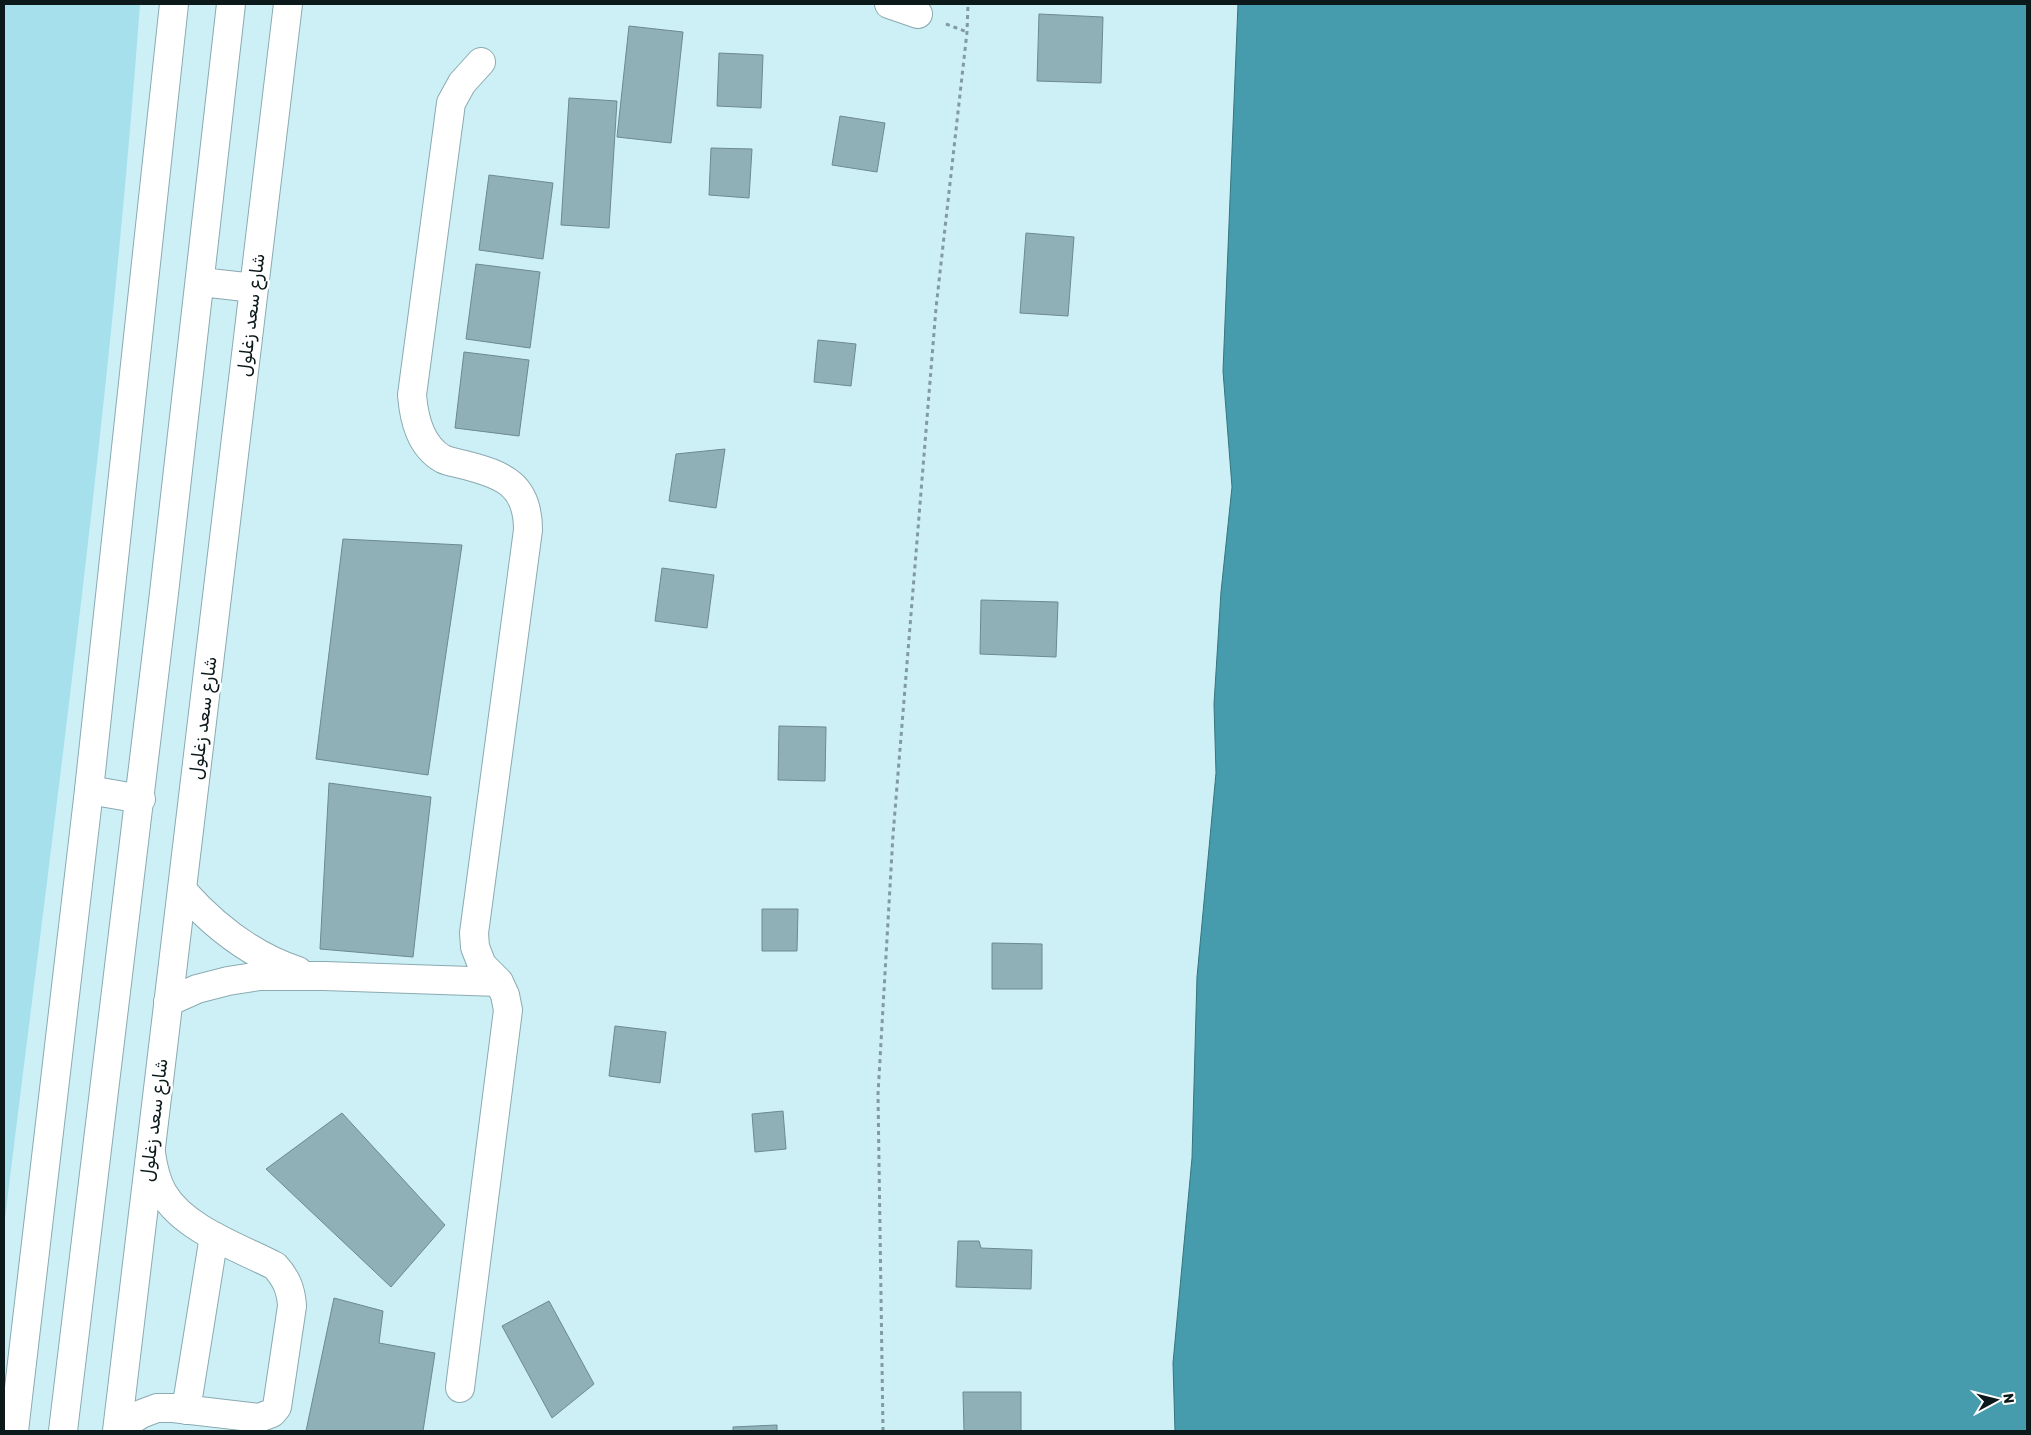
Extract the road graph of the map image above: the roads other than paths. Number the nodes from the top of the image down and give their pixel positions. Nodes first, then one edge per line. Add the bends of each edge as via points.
1 (174, 4) edge
2 (231, 4) edge
3 (288, 4) edge
4 (889, 4) edge
5 (918, 14) dead end
6 (481, 62) dead end
7 (201, 282) junction
8 (254, 288) junction
9 (89, 790) junction
10 (140, 799) junction
11 (183, 891) junction
12 (324, 976) junction
13 (498, 982) junction
14 (168, 1002) junction
15 (150, 1152) junction
16 (214, 1236) junction
17 (460, 1388) dead end
18 (186, 1410) junction
19 (14, 1431) edge
20 (63, 1431) edge
21 (117, 1431) edge
22 (121, 1431) edge

1 - 9 main road
2 - 7 main road
3 - 8 main road, شارع سعد زغلول
4 - 5 main road
6 - 13 main road via 462,82 450,103 412,395 416,423 429,446 443,459 494,473 507,480 525,504 528,516 474,933 482,965
7 - 8 main road
7 - 10 main road
8 - 11 main road, شارع سعد زغلول
9 - 10 main road
9 - 19 main road
10 - 20 main road
11 - 12 main road via 202,912 246,947 297,971
11 - 14 main road, شارع سعد زغلول
12 - 13 main road
12 - 14 main road via 260,976 228,981 197,989
13 - 17 main road via 505,995 508,1024
14 - 15 main road, شارع سعد زغلول
15 - 16 main road via 162,1193 174,1210 190,1224
15 - 21 main road, شارع سعد زغلول
16 - 18 main road
16 - 18 main road via 275,1266 288,1285 292,1306 278,1407 259,1418
18 - 22 main road via 157,1408 140,1414

